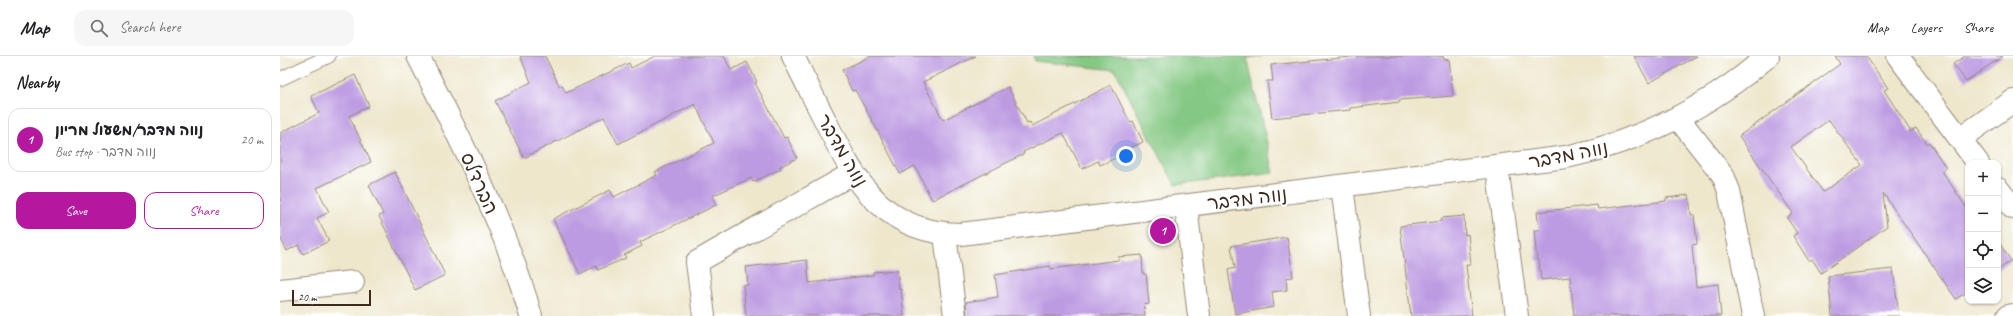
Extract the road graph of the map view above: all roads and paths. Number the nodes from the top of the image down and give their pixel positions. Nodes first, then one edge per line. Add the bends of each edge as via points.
1 (329, 56) edge
2 (418, 56) edge
3 (793, 56) edge
4 (1768, 56) edge
5 (1898, 56) edge
6 (280, 79) edge
7 (2013, 101) edge
8 (1678, 118) junction
9 (1960, 139) junction
10 (1976, 160) edge
11 (1497, 166) junction
12 (853, 173) junction
13 (1342, 186) junction
14 (2001, 193) edge
15 (1186, 206) junction
16 (2013, 208) edge
17 (945, 234) junction
18 (353, 282) dead end
19 (280, 290) edge
20 (2013, 315) edge
21 (530, 316) edge
22 (704, 316) edge
23 (955, 316) edge
24 (1198, 316) edge
25 (1359, 316) edge
26 (1517, 316) edge
27 (1753, 316) edge
28 (2008, 316) edge

1 - 6 lane
2 - 21 street, הברדלס via 493,210 514,263
3 - 12 street, נווה מדבר
4 - 8 street, נווה מדבר via 1724,89
5 - 9 street
7 - 9 street
8 - 11 street, נווה מדבר via 1634,138 1589,152 1566,158
8 - 27 street via 1723,175 1730,191
9 - 10 street
11 - 13 street, נווה מדבר
11 - 26 street
12 - 17 street, נווה מדבר via 877,202 897,219 929,232
12 - 22 street via 697,262
13 - 15 street, נווה מדבר
13 - 25 street
14 - 16 street
15 - 17 street, נווה מדבר
15 - 24 street
17 - 23 street
18 - 19 street
20 - 28 street

